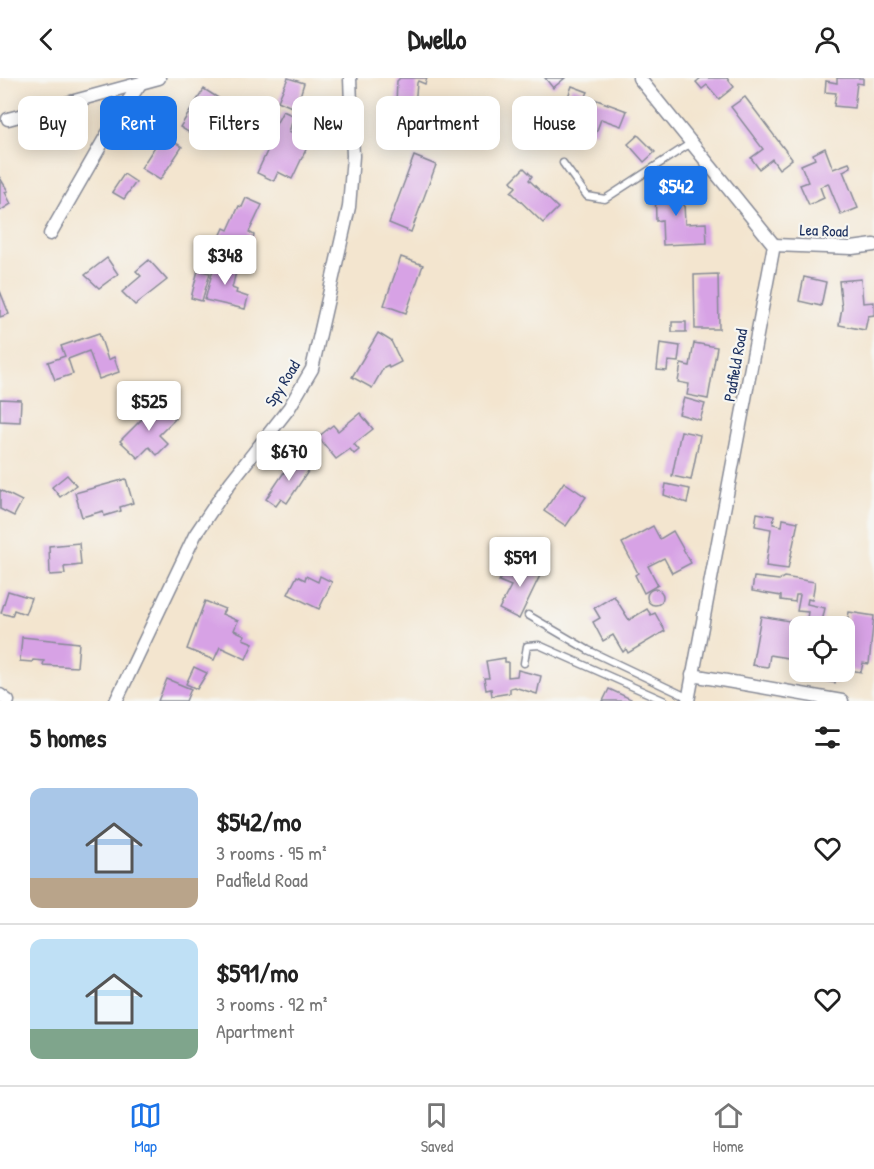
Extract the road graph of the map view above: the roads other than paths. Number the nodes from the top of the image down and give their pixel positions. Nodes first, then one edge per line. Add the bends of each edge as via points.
1 (159, 78) edge
2 (350, 78) edge
3 (639, 78) edge
4 (140, 84) junction
5 (8, 119) dead end
6 (691, 143) junction
7 (563, 163) dead end
8 (50, 234) dead end
9 (774, 245) junction
10 (874, 245) edge
11 (528, 615) dead end
12 (524, 663) dead end
13 (692, 675) junction
14 (0, 695) edge
15 (689, 699) edge
16 (8, 701) edge
17 (116, 701) edge
18 (665, 701) edge
19 (842, 701) edge

1 - 4 street
2 - 17 street, Spy Road via 353,156 349,207 312,369 289,408 195,535
3 - 6 street
4 - 5 street
4 - 8 street
6 - 7 lane via 605,199 587,196
6 - 9 street
9 - 10 street, Lea Road
9 - 13 street, Padfield Road
11 - 15 lane via 588,650
12 - 18 lane via 527,646 539,645
13 - 15 street, Padfield Road
13 - 19 street
14 - 16 street

